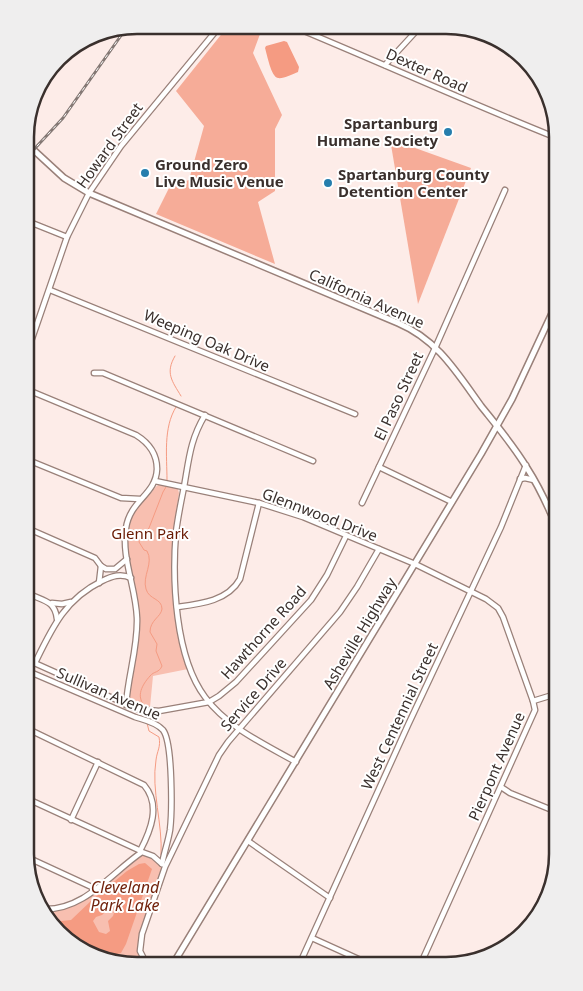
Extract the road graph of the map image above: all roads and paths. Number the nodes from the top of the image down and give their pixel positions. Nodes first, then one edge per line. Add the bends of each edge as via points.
1 (213, 34) edge
2 (311, 34) edge
3 (414, 34) edge
4 (386, 65) junction
5 (549, 135) edge
6 (34, 150) edge
7 (505, 190) dead end
8 (89, 193) junction
9 (34, 224) edge
10 (67, 237) junction
11 (50, 290) junction
12 (549, 327) edge
13 (34, 336) edge
14 (436, 346) junction
15 (94, 373) dead end
16 (34, 393) edge
17 (355, 414) dead end
18 (205, 415) junction
19 (497, 427) junction
20 (313, 461) dead end
21 (34, 462) edge
22 (526, 465) junction
23 (379, 467) junction
24 (520, 479) junction
25 (534, 480) junction
26 (155, 481) junction
27 (184, 487) junction
28 (123, 499) junction
29 (140, 499) junction
30 (452, 502) junction
31 (259, 503) junction
32 (362, 503) dead end
33 (549, 504) edge
34 (130, 513) junction
35 (34, 531) edge
36 (346, 536) junction
37 (379, 549) junction
38 (127, 559) junction
39 (415, 564) junction
40 (101, 566) junction
41 (132, 578) junction
42 (99, 583) junction
43 (471, 592) junction
44 (34, 596) edge
45 (73, 601) junction
46 (50, 603) junction
47 (178, 607) junction
48 (58, 619) junction
49 (35, 663) joint
50 (34, 674) edge
51 (549, 696) edge
52 (534, 701) junction
53 (209, 702) junction
54 (126, 705) junction
55 (239, 729) junction
56 (34, 732) edge
57 (98, 762) junction
58 (296, 762) junction
59 (501, 787) junction
60 (34, 802) edge
61 (549, 809) edge
62 (71, 820) junction
63 (248, 840) junction
64 (141, 851) junction
65 (34, 860) edge
66 (164, 866) junction
67 (96, 889) junction
68 (330, 898) junction
69 (50, 909) edge
70 (312, 938) junction
71 (143, 957) edge
72 (177, 957) edge
73 (302, 957) edge
74 (354, 957) edge
75 (424, 957) edge

1 - 8 street, Howard Street via 125,141
2 - 4 street, Dexter Road
3 - 4 street
4 - 5 street, Dexter Road
6 - 8 main road, California Avenue via 64,178
7 - 14 street, El Paso Street
8 - 10 street, Howard Street
8 - 14 main road, California Avenue via 398,322
9 - 10 street
10 - 11 street, Howard Street
11 - 13 street, Howard Street
11 - 17 street, Weeping Oak Drive
12 - 19 main road, Asheville Highway
14 - 19 main road, California Avenue
14 - 23 street, El Paso Street
15 - 18 street via 103,373
16 - 26 street via 141,438 155,457
18 - 20 street
18 - 27 street via 195,432
19 - 22 main road, California Avenue
19 - 30 main road, Asheville Highway
21 - 28 street
22 - 24 street, West Centennial Street
22 - 25 main road, California Avenue
23 - 30 street
23 - 32 street, El Paso Street
24 - 25 street
24 - 43 street, West Centennial Street
25 - 33 main road, California Avenue
26 - 27 street, Glennwood Drive
26 - 29 street
27 - 31 street, Glennwood Drive
27 - 47 street via 175,544
28 - 29 street
28 - 34 street
29 - 34 street
30 - 39 main road, Asheville Highway
31 - 36 street, Glennwood Drive via 303,517
31 - 47 street via 236,585 221,598
34 - 38 street via 125,534
35 - 40 street via 92,556
36 - 37 street, Glennwood Drive
36 - 53 street, Hawthorne Road via 311,600 236,682
37 - 39 street, Glennwood Drive
37 - 55 street, Service Drive via 340,612
38 - 40 street via 115,569
38 - 41 street
39 - 43 street, Glennwood Drive
39 - 58 main road, Asheville Highway
40 - 42 street
41 - 42 street via 118,575
41 - 54 street via 137,631
42 - 45 street
43 - 52 street, Pierpont Avenue via 494,604 501,612
43 - 68 street, West Centennial Street
44 - 46 street
45 - 46 street
45 - 48 street
46 - 48 street
47 - 53 street via 188,666
48 - 49 street
49 - 54 street, Hawthorne Road
50 - 66 street, Sullivan Avenue via 163,730 167,739 171,801
51 - 52 street
52 - 59 street, Pierpont Avenue via 533,716
53 - 54 street, Hawthorne Road via 152,712
53 - 55 street
55 - 58 street
55 - 66 street, Service Drive via 220,755
56 - 57 street
57 - 62 street
57 - 64 street via 140,782 149,792 153,818
58 - 63 main road, Asheville Highway
59 - 61 street
59 - 75 street, Pierpont Avenue
60 - 62 street
62 - 64 street
63 - 68 street
63 - 72 main road, Asheville Highway
64 - 66 street
64 - 67 street
65 - 67 street
66 - 71 street via 140,940
67 - 69 street via 68,907
68 - 70 street, West Centennial Street
70 - 73 street, West Centennial Street
70 - 74 street

